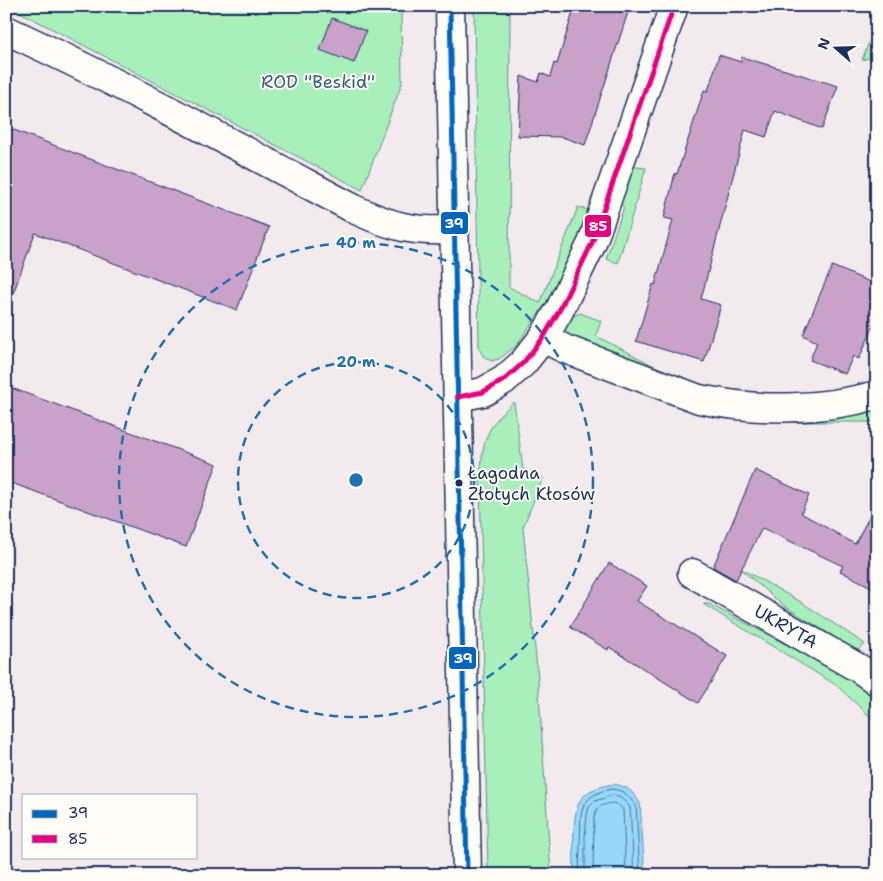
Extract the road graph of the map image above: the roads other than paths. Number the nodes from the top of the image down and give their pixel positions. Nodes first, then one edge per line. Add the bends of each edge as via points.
1 (450, 6) edge
2 (674, 6) edge
3 (6, 30) edge
4 (455, 230) junction
5 (543, 338) junction
6 (877, 395) edge
7 (458, 397) junction
8 (692, 573) dead end
9 (877, 681) edge
10 (467, 875) edge

1 - 4 street
2 - 5 street via 592,243
3 - 4 street via 173,112 380,221 403,228
4 - 7 street
5 - 6 street via 588,358 715,402 771,408 817,406
5 - 7 street via 523,364 504,380 482,392
7 - 10 street
8 - 9 street, UKRYTA

